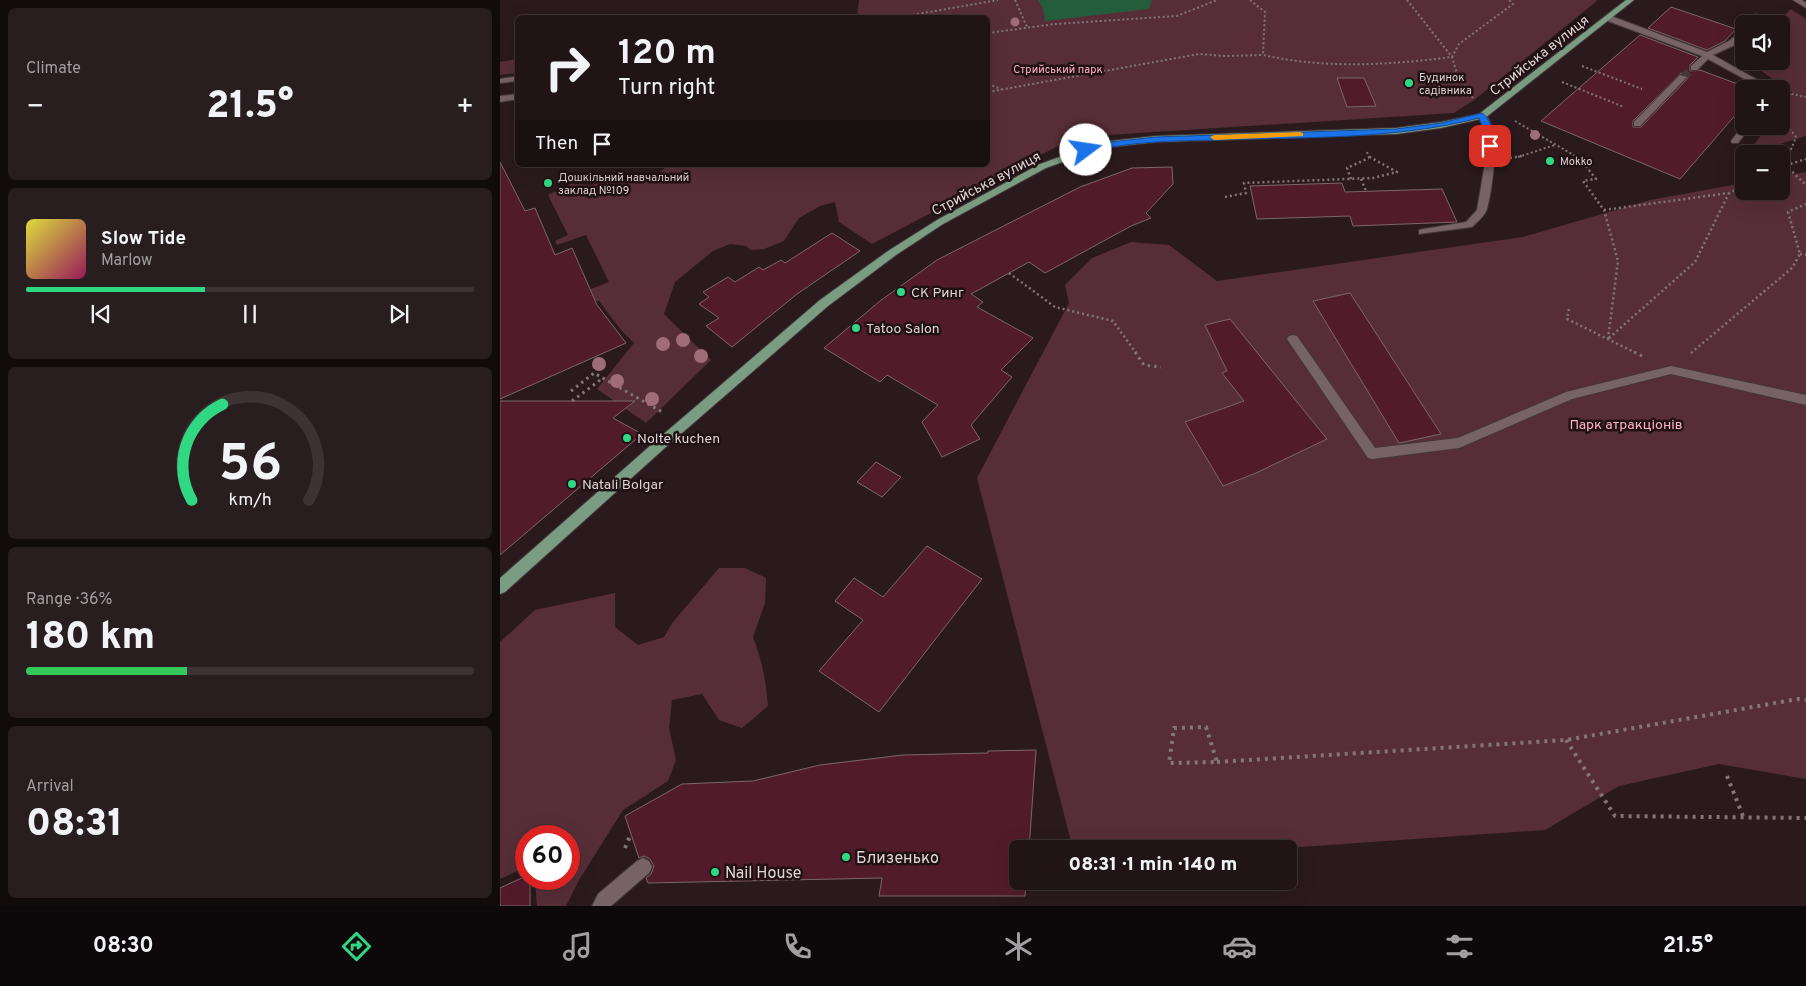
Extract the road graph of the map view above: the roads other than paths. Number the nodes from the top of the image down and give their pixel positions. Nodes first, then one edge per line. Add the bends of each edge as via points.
1 (1630, 0) edge
2 (1797, 0) edge
3 (1806, 6) edge
4 (1608, 18) junction
5 (1735, 40) edge
6 (1707, 55) junction
7 (1694, 68) tunnel mouth
8 (1683, 77) tunnel mouth
9 (515, 78) edge
10 (1753, 80) edge
11 (500, 81) edge
12 (515, 96) edge
13 (500, 99) edge
14 (1482, 116) junction
15 (1637, 124) dead end
16 (1740, 135) edge
17 (1735, 141) dead end
18 (1423, 232) dead end
19 (1293, 339) dead end
20 (1806, 400) edge
21 (500, 588) edge
22 (642, 867) dead end
23 (601, 906) edge

1 - 4 main road, Стрийська вулиця
2 - 3 street
4 - 6 street
4 - 14 main road, Стрийська вулиця
5 - 6 street
6 - 7 street
6 - 10 street
8 - 15 street
9 - 11 street
12 - 13 street
14 - 18 street via 1490,135 1491,157 1482,211 1469,225
14 - 21 main road, Стрийська вулиця via 1441,126 1396,131 1156,139 1101,145 1043,166 940,222 824,303
16 - 17 street
19 - 20 street via 1372,454 1459,443 1570,395 1671,370
22 - 23 street

